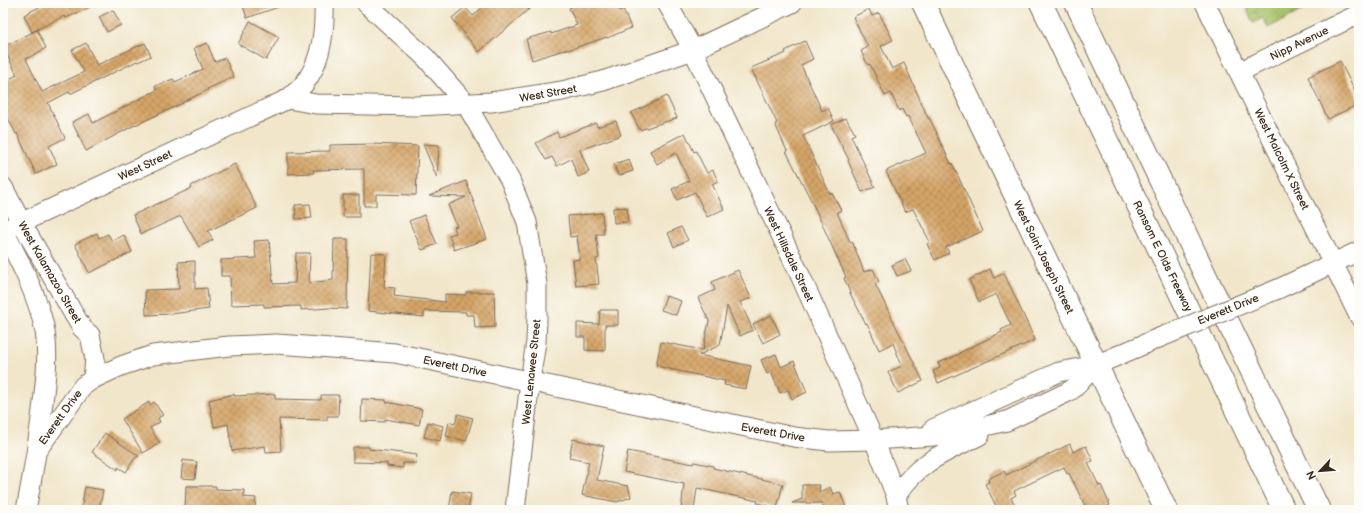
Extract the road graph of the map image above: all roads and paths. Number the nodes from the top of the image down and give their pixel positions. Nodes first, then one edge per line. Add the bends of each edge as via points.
1 (324, 3) edge
2 (366, 3) edge
3 (667, 3) edge
4 (792, 3) edge
5 (923, 3) edge
6 (1026, 3) edge
7 (1041, 3) edge
8 (1076, 3) edge
9 (1093, 3) edge
10 (1205, 3) edge
11 (1359, 14) edge
12 (693, 50) junction
13 (1239, 72) junction
14 (288, 99) junction
15 (466, 104) junction
16 (3, 187) edge
17 (1129, 187) junction
18 (21, 222) junction
19 (3, 230) edge
20 (1359, 251) edge
21 (1334, 263) junction
22 (1205, 275) junction
23 (1359, 316) edge
24 (1096, 364) junction
25 (93, 379) junction
26 (530, 381) junction
27 (1007, 421) junction
28 (907, 438) junction
29 (874, 440) junction
30 (38, 449) junction
31 (897, 503) edge
32 (26, 510) edge
33 (515, 510) edge
34 (1166, 510) edge
35 (1284, 510) edge
36 (1319, 510) edge

1 - 14 street, West Street via 325,21 314,64 304,84
2 - 15 street, West Lenawee Street via 426,58
3 - 12 street, West Hillsdale Street
4 - 12 street, West Street
5 - 24 main road, West Saint Joseph Street
6 - 17 main road
7 - 17 main road, Ransom E Olds Freeway
8 - 22 main road
9 - 22 main road via 1151,133
10 - 13 street, West Malcolm X Street
11 - 13 street, Nipp Avenue
12 - 15 street, West Street via 603,82 562,91
12 - 29 street, West Hillsdale Street via 800,275
13 - 21 street, West Malcolm X Street
14 - 15 street, West Street via 316,104
14 - 18 street, West Street
15 - 26 street, West Lenawee Street via 510,180 527,222 537,284 536,342
16 - 18 street, West Kalamazoo Street
17 - 35 main road, Ransom E Olds Freeway
18 - 19 street, West Street
18 - 25 street, West Kalamazoo Street via 72,313 90,335 95,359
19 - 30 street, West Kalamazoo Street via 36,300 44,328 46,373
20 - 21 street, Everett Drive
21 - 23 street, West Malcolm X Street
21 - 24 street, Everett Drive, bridge via 1278,289
22 - 36 main road
24 - 27 street, Everett Drive via 1068,392
24 - 28 street, Everett Drive via 1059,372 944,425
24 - 34 main road, West Saint Joseph Street
25 - 26 street, Everett Drive via 153,354 276,344 395,353
25 - 30 street, Everett Drive via 83,386
26 - 29 street, Everett Drive via 794,437 829,441
26 - 33 street, West Lenawee Street
27 - 28 street, Everett Drive via 958,432
27 - 31 street via 924,464 908,479
28 - 29 street, Everett Drive
29 - 31 street, West Hillsdale Street
30 - 32 street, West Kalamazoo Street

